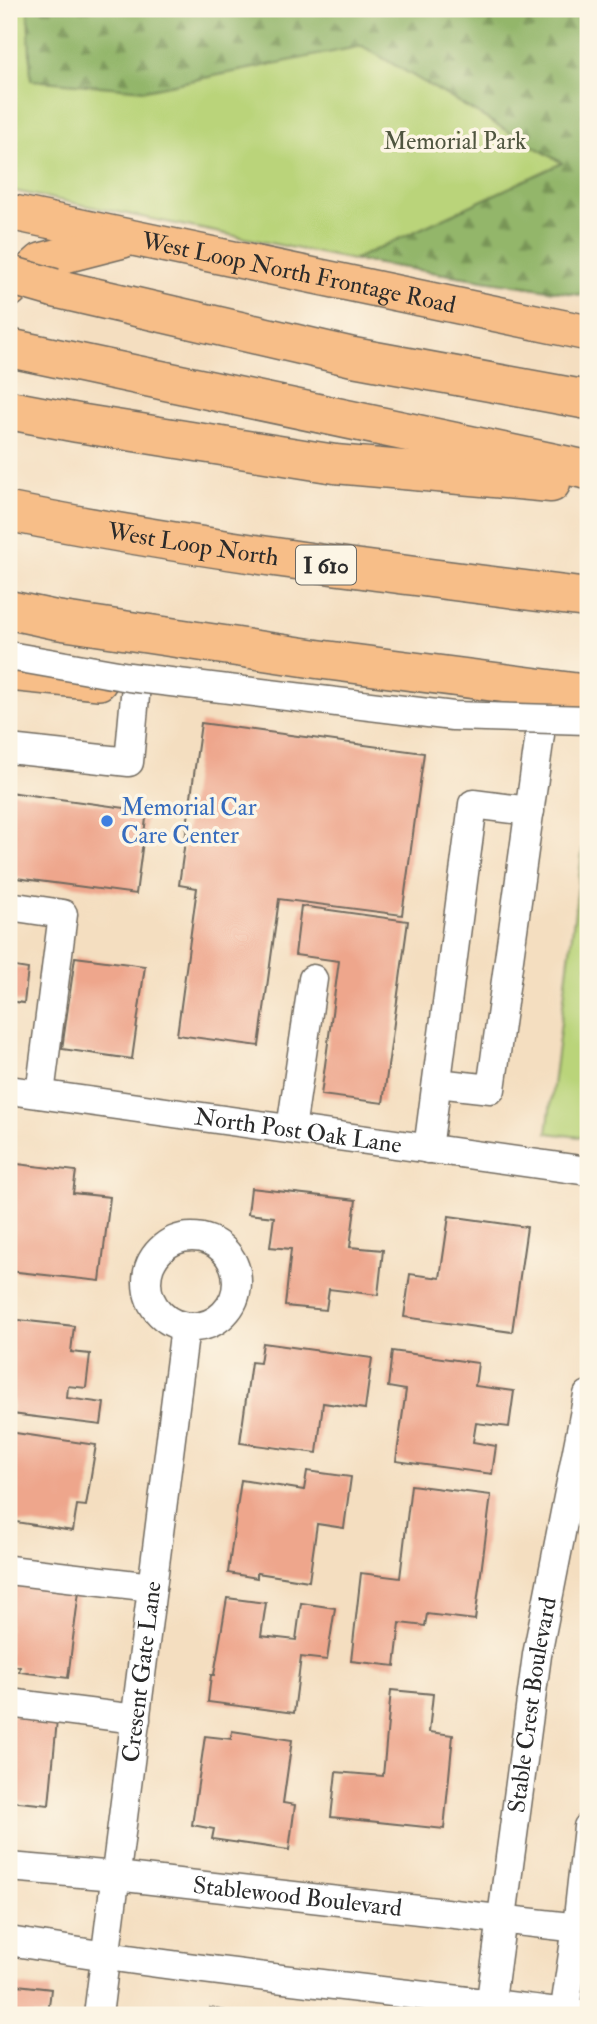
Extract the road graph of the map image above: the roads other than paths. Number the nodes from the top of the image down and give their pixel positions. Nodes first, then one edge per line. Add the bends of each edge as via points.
1 (9, 212) edge
2 (130, 239) junction
3 (9, 278) edge
4 (9, 290) edge
5 (588, 333) edge
6 (9, 348) edge
7 (588, 400) edge
8 (9, 410) edge
9 (588, 470) edge
10 (588, 486) edge
11 (9, 512) edge
12 (588, 598) edge
13 (9, 610) edge
14 (15, 665) edge
15 (136, 685) junction
16 (588, 694) edge
17 (542, 720) junction
18 (588, 722) edge
19 (9, 749) edge
20 (530, 811) junction
21 (9, 906) edge
22 (313, 979) dead end
23 (437, 1083) junction
24 (9, 1090) edge
25 (40, 1094) junction
26 (291, 1129) junction
27 (428, 1149) junction
28 (588, 1171) edge
29 (185, 1328) dead end
30 (588, 1395) edge
31 (9, 1570) edge
32 (152, 1587) junction
33 (9, 1703) edge
34 (136, 1719) junction
35 (588, 1827) edge
36 (9, 1867) edge
37 (116, 1876) junction
38 (502, 1917) junction
39 (583, 1928) edge
40 (9, 1941) edge
41 (105, 1957) junction
42 (489, 2009) edge
43 (570, 2014) edge
44 (98, 2015) edge

1 - 2 main road, West Loop North Frontage Road
2 - 4 main road via 41,261
2 - 5 main road, West Loop North Frontage Road
3 - 7 highway, bridge via 353,357
6 - 9 highway
8 - 10 highway via 335,464
11 - 12 highway, West Loop North / I 610 via 328,565
13 - 16 highway via 317,659
14 - 15 main road
14 - 18 street, bridge via 453,716
15 - 17 main road
15 - 19 street via 129,762
17 - 18 main road
17 - 20 street
20 - 23 street via 491,1089
20 - 23 street via 473,804
21 - 25 street via 63,914
22 - 26 street
23 - 27 street
24 - 25 street, North Post Oak Lane
25 - 26 street, North Post Oak Lane
26 - 27 street, North Post Oak Lane
27 - 28 street, North Post Oak Lane
29 - 32 street, Cresent Gate Lane
30 - 38 street, Stable Crest Boulevard via 537,1655
31 - 32 street
32 - 34 street, Cresent Gate Lane
33 - 34 street
34 - 37 street, Cresent Gate Lane
35 - 39 street
36 - 37 street, Stablewood Boulevard
37 - 38 street, Stablewood Boulevard
37 - 41 street, Cresent Gate Lane
38 - 39 street, Stablewood Boulevard
38 - 42 street, Stable Crest Boulevard
39 - 43 street
40 - 41 street
41 - 42 street
41 - 44 street, Cresent Gate Lane
42 - 43 street

